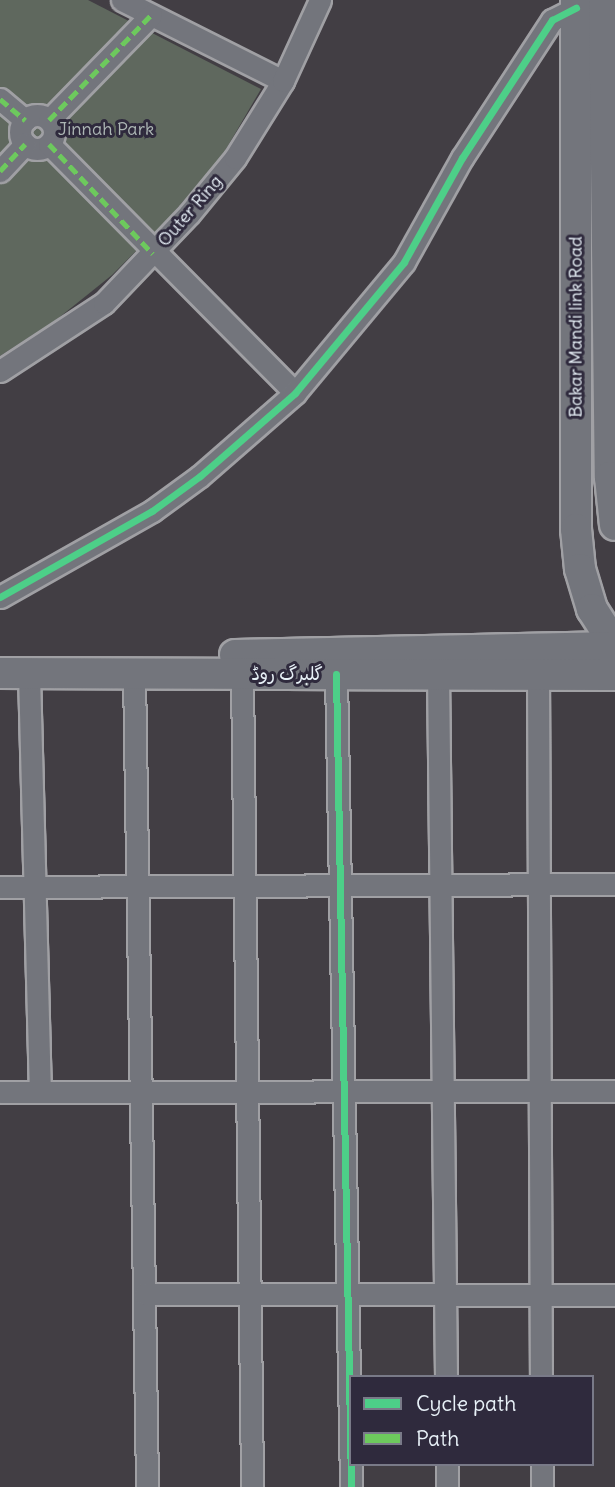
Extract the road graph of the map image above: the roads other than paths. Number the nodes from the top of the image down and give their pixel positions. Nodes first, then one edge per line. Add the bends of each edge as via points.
1 (320, 0) edge
2 (585, 3) edge
3 (137, 6) edge
4 (283, 81) junction
5 (0, 99) edge
6 (25, 120) junction
7 (49, 120) junction
8 (25, 144) junction
9 (49, 144) junction
10 (0, 171) edge
11 (153, 254) junction
12 (1, 368) edge
13 (295, 393) junction
14 (615, 525) edge
15 (0, 597) edge
16 (615, 646) edge
17 (0, 654) edge
18 (438, 672) junction
19 (537, 672) junction
20 (15, 674) edge
21 (134, 674) junction
22 (336, 674) junction
23 (242, 675) junction
24 (615, 675) edge
25 (539, 882) junction
26 (440, 883) junction
27 (245, 884) junction
28 (340, 884) junction
29 (615, 884) edge
30 (138, 885) junction
31 (33, 886) junction
32 (0, 887) edge
33 (0, 1091) edge
34 (40, 1091) junction
35 (141, 1091) junction
36 (248, 1091) junction
37 (344, 1091) junction
38 (442, 1091) junction
39 (540, 1091) junction
40 (615, 1091) edge
41 (145, 1294) junction
42 (252, 1294) junction
43 (347, 1294) junction
44 (445, 1295) junction
45 (541, 1295) junction
46 (615, 1295) edge
47 (446, 1375) edge
48 (541, 1375) edge
49 (349, 1390) edge
50 (351, 1466) edge
51 (447, 1466) edge
52 (542, 1466) edge
53 (147, 1487) edge
54 (253, 1487) edge
55 (351, 1487) edge
56 (447, 1487) edge
57 (542, 1487) edge

1 - 4 street, Outer Ring
2 - 13 street via 552,20 462,158 404,262
2 - 14 main road, Bakar Mandi link Road
2 - 16 main road, Bakar Mandi link Road via 576,529 580,569 592,609
3 - 4 street
3 - 7 street
4 - 11 street, Outer Ring via 235,158
5 - 6 street
6 - 7 street via 40,115
6 - 8 street via 20,129
7 - 9 street via 54,134
8 - 9 street via 40,148
8 - 10 street
9 - 11 street
11 - 12 street, Outer Ring via 104,303
11 - 13 street
13 - 15 street via 152,511
16 - 17 main road, گلبرگ روڈ
18 - 19 main road, گلبرگ روڈ
18 - 22 main road, گلبرگ روڈ
18 - 26 street
19 - 24 main road, گلبرگ روڈ
19 - 25 street
20 - 21 main road, گلبرگ روڈ
20 - 31 street
21 - 23 main road, گلبرگ روڈ
21 - 30 street
22 - 23 main road, گلبرگ روڈ
22 - 28 street
23 - 27 street
25 - 26 street
25 - 29 street
25 - 39 street
26 - 28 street
26 - 38 street
27 - 28 street
27 - 30 street
27 - 36 street
28 - 37 street
30 - 31 street
30 - 35 street
31 - 32 street
31 - 34 street
33 - 34 street
34 - 35 street
35 - 36 street
35 - 41 street
36 - 37 street
36 - 42 street
37 - 38 street
37 - 43 street
38 - 39 street
38 - 44 street
39 - 40 street
39 - 45 street
41 - 42 street
41 - 53 street
42 - 43 street
42 - 54 street
43 - 44 street
43 - 49 street
44 - 45 street
44 - 47 street
45 - 46 street
45 - 48 street
50 - 55 street
51 - 56 street
52 - 57 street

